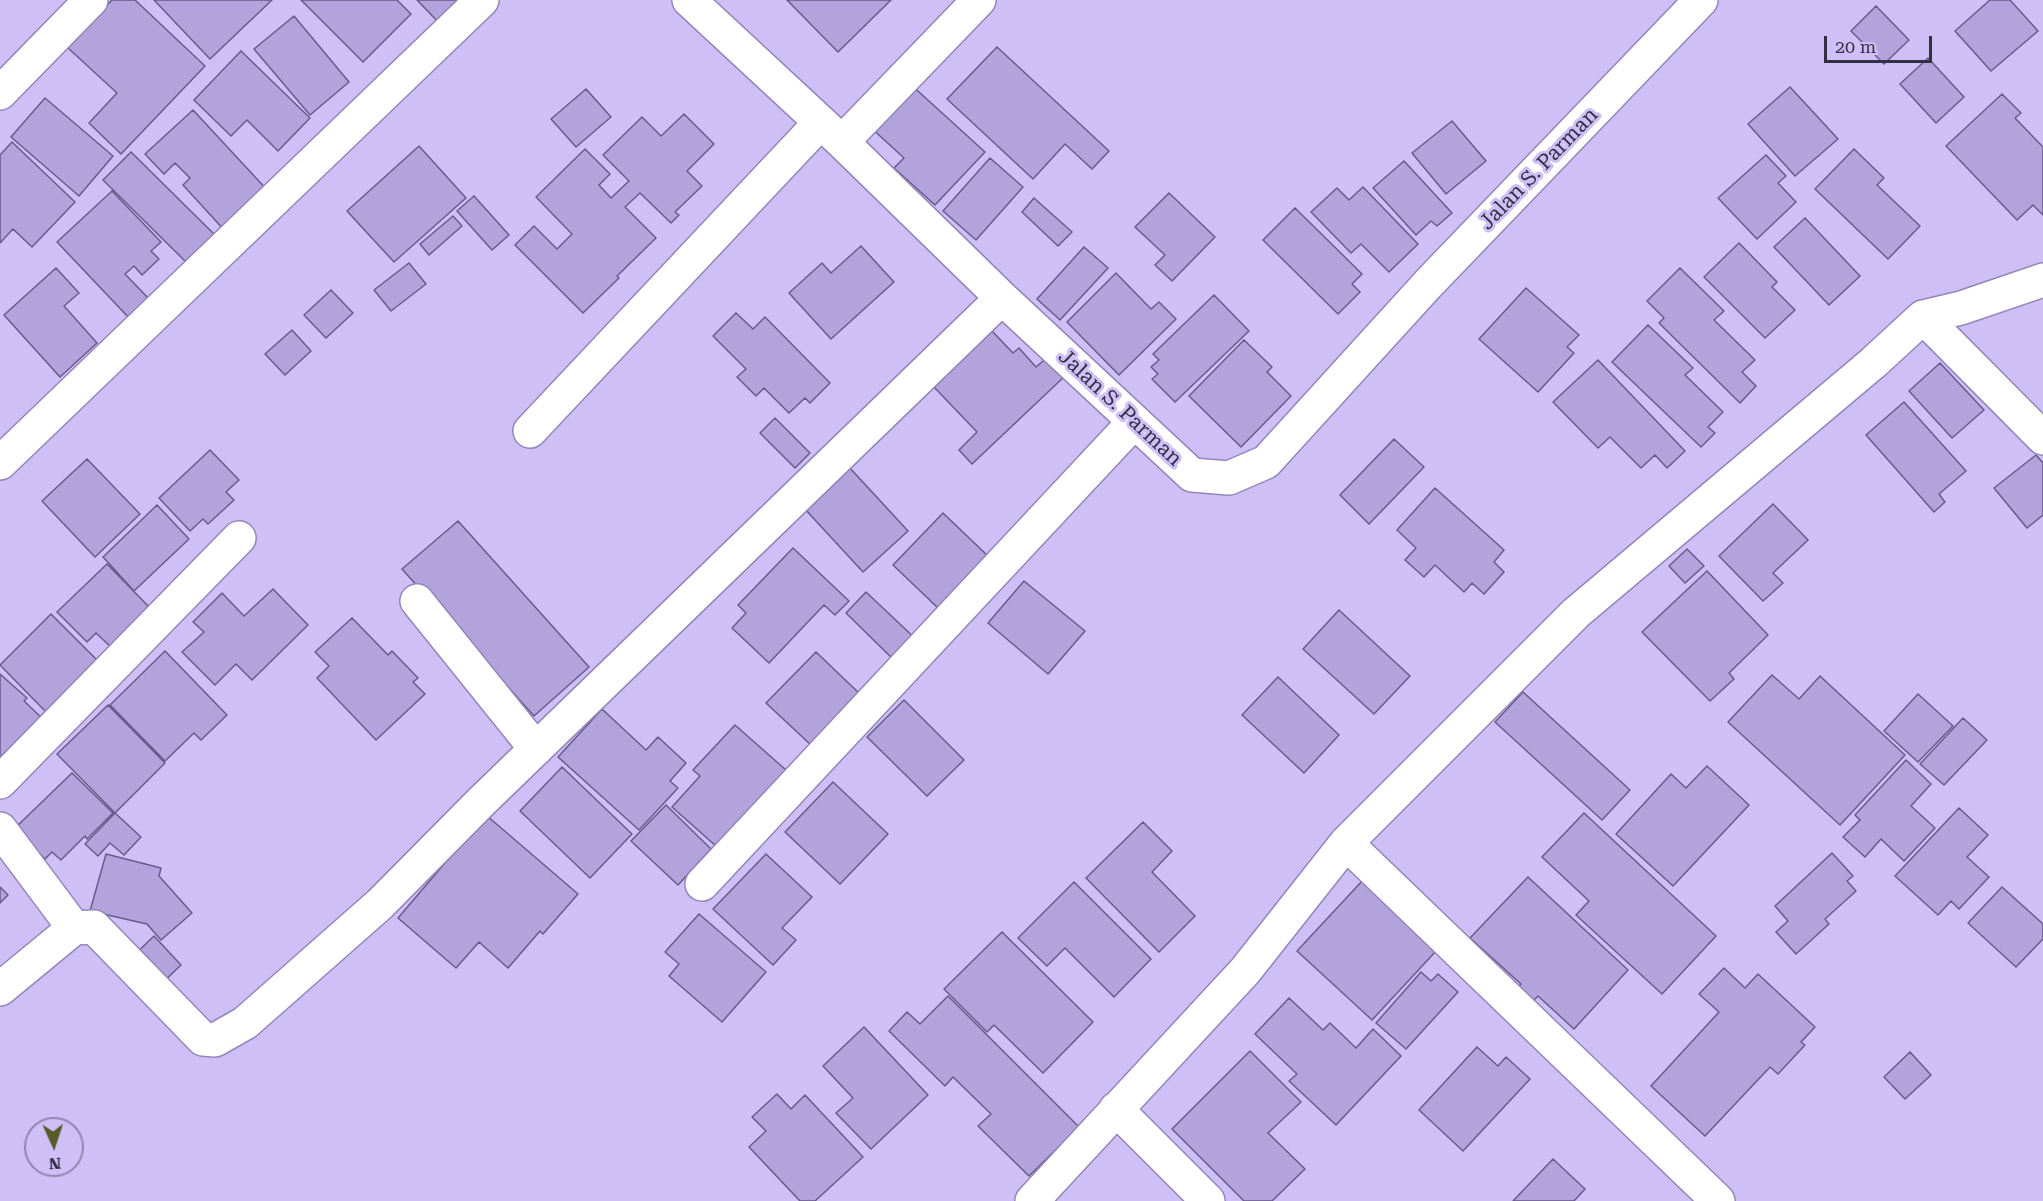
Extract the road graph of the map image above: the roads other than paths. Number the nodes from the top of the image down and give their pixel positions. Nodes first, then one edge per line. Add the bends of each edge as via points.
1 (91, 0) edge
2 (482, 0) edge
3 (689, 0) edge
4 (979, 0) edge
5 (1701, 0) edge
6 (0, 93) edge
7 (831, 133) junction
8 (2043, 280) edge
9 (1002, 298) junction
10 (1923, 317) junction
11 (1134, 422) junction
12 (530, 431) dead end
13 (2043, 438) edge
14 (0, 463) edge
15 (239, 538) dead end
16 (417, 601) dead end
17 (536, 748) junction
18 (0, 782) edge
19 (0, 829) edge
20 (1346, 843) junction
21 (702, 884) dead end
22 (74, 928) junction
23 (0, 989) edge
24 (1116, 1109) junction
25 (1032, 1201) edge
26 (1208, 1201) edge
27 (1718, 1201) edge

1 - 6 street
2 - 14 street
3 - 7 street, Jalan S. Parman
4 - 7 street
5 - 11 street, Jalan S. Parman via 1428,285 1266,462 1229,478 1192,475
7 - 9 street, Jalan S. Parman
7 - 12 street
8 - 10 street
9 - 11 street, Jalan S. Parman
9 - 17 street
10 - 13 street
10 - 20 street via 1576,613
11 - 21 street
15 - 18 street
16 - 17 street
17 - 22 street via 380,904 245,1023 215,1040 203,1038 94,927
19 - 22 street
20 - 24 street via 1245,971
20 - 27 street
22 - 23 street
24 - 25 street
24 - 26 street

